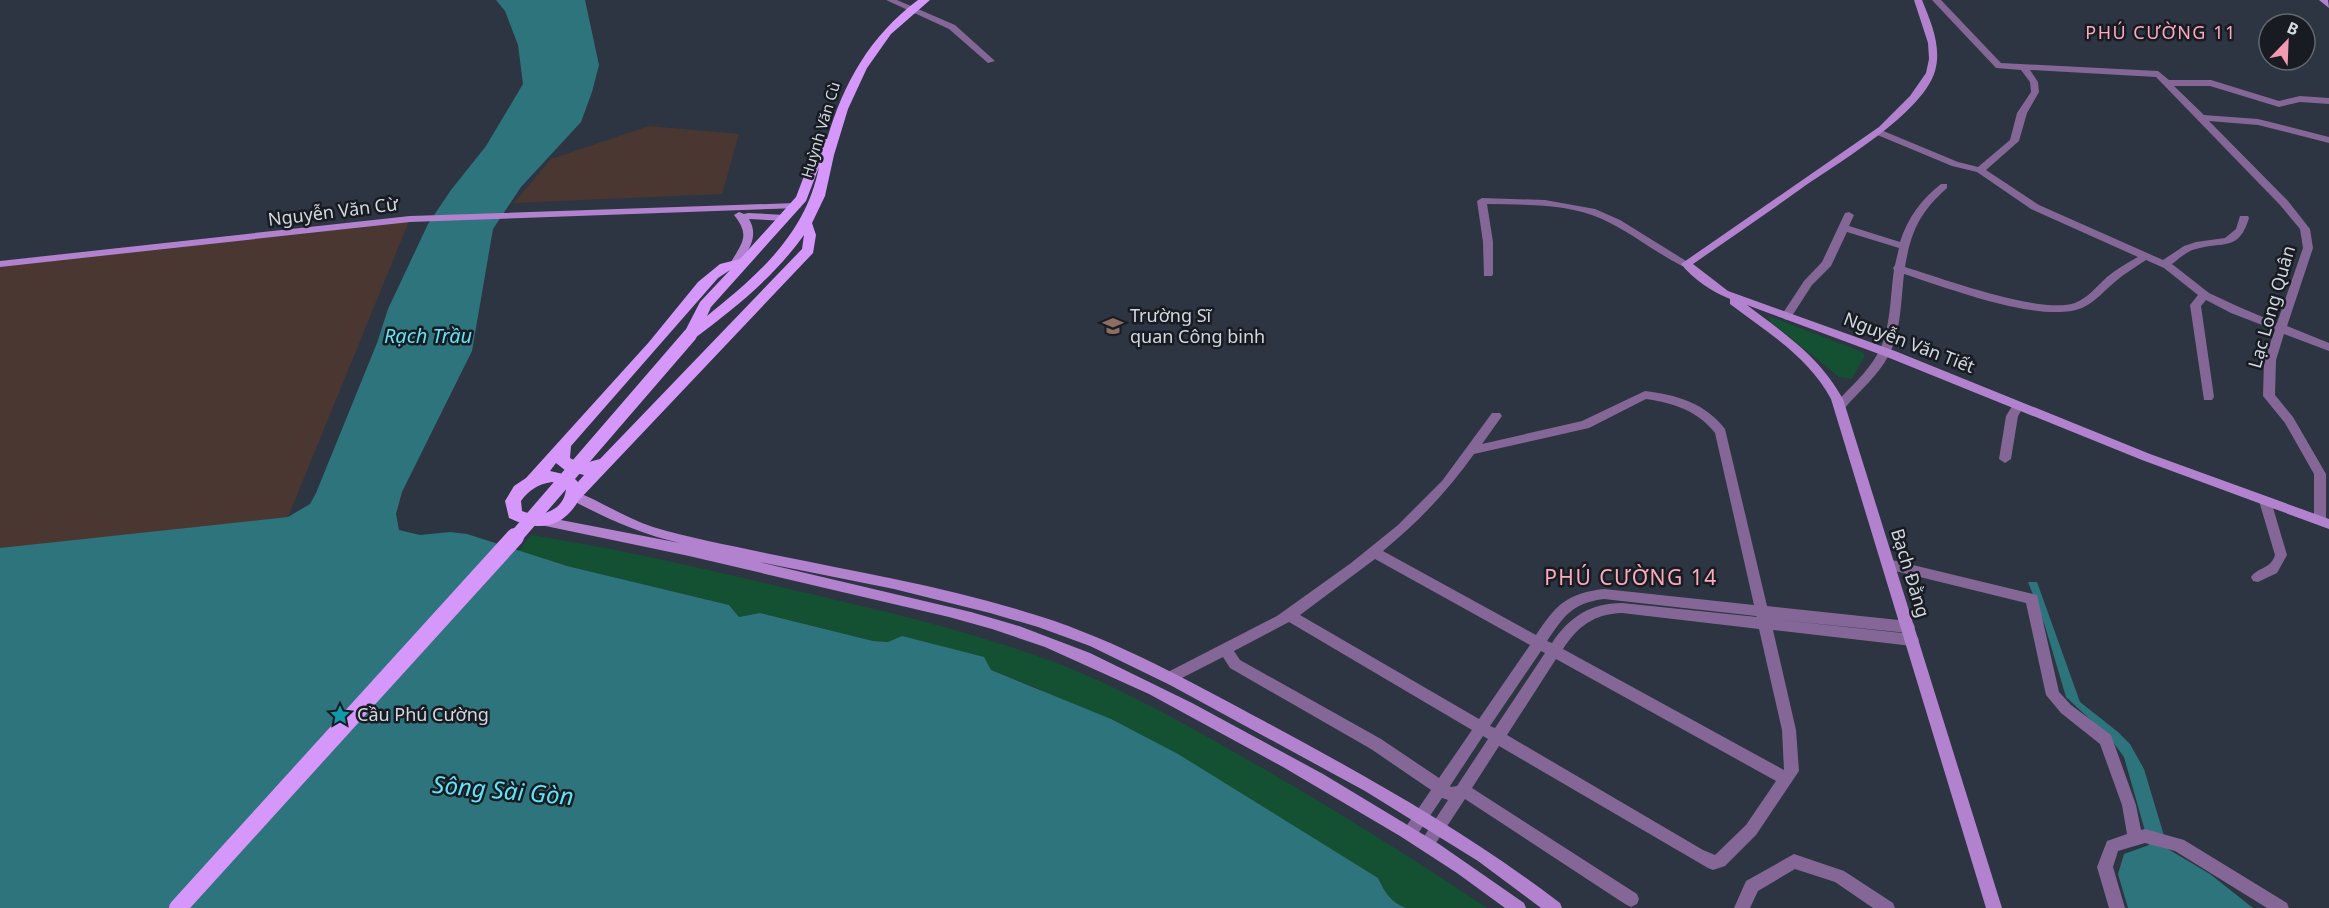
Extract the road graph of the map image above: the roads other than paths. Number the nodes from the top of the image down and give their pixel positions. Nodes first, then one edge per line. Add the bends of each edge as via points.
1 (890, 0) edge
2 (925, 0) edge
3 (1918, 0) edge
4 (1936, 0) edge
5 (2323, 0) edge
6 (910, 5) edge
7 (2329, 6) edge
8 (991, 61) dead end
9 (2025, 69) junction
10 (2168, 83) junction
11 (2329, 101) edge
12 (2204, 118) junction
13 (1878, 132) junction
14 (2329, 140) edge
15 (1980, 170) junction
16 (1944, 186) dead end
17 (796, 206) junction
18 (814, 207) junction
19 (672, 212) junction
20 (739, 215) junction
21 (1849, 215) dead end
22 (785, 218) junction
23 (2244, 218) dead end
24 (1843, 227) junction
25 (808, 229) junction
26 (1905, 247) junction
27 (753, 252) junction
28 (2146, 256) junction
29 (736, 262) junction
30 (0, 264) edge
31 (1686, 264) junction
32 (2165, 264) junction
33 (1898, 268) junction
34 (1488, 274) dead end
35 (1724, 293) junction
36 (2205, 295) junction
37 (1786, 316) junction
38 (2283, 328) junction
39 (690, 335) junction
40 (2329, 347) edge
41 (1885, 352) junction
42 (2208, 397) dead end
43 (1839, 406) junction
44 (2018, 406) junction
45 (1496, 417) dead end
46 (564, 444) junction
47 (1470, 451) junction
48 (2005, 459) dead end
49 (605, 463) junction
50 (532, 481) junction
51 (574, 490) junction
52 (2265, 501) junction
53 (540, 521) junction
54 (2324, 522) edge
55 (1374, 552) junction
56 (1888, 564) junction
57 (2258, 577) dead end
58 (964, 601) junction
59 (956, 615) junction
60 (1289, 615) junction
61 (1764, 617) junction
62 (1910, 633) junction
63 (1539, 642) junction
64 (1225, 649) junction
65 (1555, 650) junction
66 (1171, 677) junction
67 (1481, 728) junction
68 (1498, 738) junction
69 (1786, 779) junction
70 (1441, 787) junction
71 (1463, 790) junction
72 (1421, 817) junction
73 (1438, 828) junction
74 (1410, 833) junction
75 (2140, 837) junction
76 (1427, 844) junction
77 (1631, 899) dead end
78 (178, 908) edge
79 (1518, 908) edge
80 (1554, 908) edge
81 (1742, 908) edge
82 (1887, 908) edge
83 (1994, 908) edge
84 (2117, 908) edge
85 (2281, 908) edge

1 - 6 street
2 - 6 main road, Huỳnh Văn Cù
3 - 13 street via 1929,28 1935,61 1928,81
4 - 9 street via 1999,66
5 - 7 street
6 - 8 street via 952,27
6 - 17 main road via 874,34 847,73 807,189
6 - 18 main road, Huỳnh Văn Cù via 883,35 852,82
9 - 10 street, Lạc Long Quân via 2158,74
9 - 15 street via 2034,82 2035,92 2022,113 2014,141
10 - 11 street via 2211,83 2279,104 2300,99
10 - 12 street, Lạc Long Quân
12 - 14 street via 2259,122
12 - 38 street, Lạc Long Quân via 2305,229 2308,248
13 - 15 street via 1955,164
13 - 31 street
15 - 28 street via 2035,207
16 - 26 street via 1930,195 1911,227
17 - 18 main road
17 - 19 street, Nguyễn Văn Cừ
17 - 22 main road
18 - 25 main road, Huỳnh Văn Cù
19 - 20 street, Nguyễn Văn Cừ
19 - 30 street, Nguyễn Văn Cừ via 410,219
20 - 22 street, Nguyễn Văn Cừ
20 - 29 street via 750,230
21 - 24 street
22 - 25 main road
22 - 27 main road
23 - 32 street via 2242,228 2230,240 2189,247
24 - 26 street
24 - 37 street via 1827,264 1808,283
25 - 39 main road, Huỳnh Văn Cù via 774,275
25 - 49 main road via 808,250
26 - 33 street
27 - 29 main road
27 - 39 main road via 705,305
28 - 32 street
28 - 33 street via 2073,307 2042,307 2006,299
29 - 39 main road via 696,305
29 - 46 main road via 724,265 702,288
31 - 34 street, Nguyễn Văn Tiết via 1605,217 1578,207 1482,201
31 - 35 street, Nguyễn Văn Tiết
32 - 36 street
33 - 41 street via 1893,322
35 - 37 street, Nguyễn Văn Tiết
35 - 43 street, Bạch Đằng via 1819,371 1831,385
36 - 38 street
36 - 42 street via 2195,305
37 - 41 street, Nguyễn Văn Tiết
38 - 40 street
38 - 54 street, Lạc Long Quân via 2270,360 2269,396 2289,420 2320,474
39 - 78 main road, bridge via 532,519
41 - 43 street
41 - 44 street, Nguyễn Văn Tiết
43 - 56 street, Bạch Đằng
44 - 48 street via 2012,416
44 - 52 street, Nguyễn Văn Tiết
45 - 47 street
46 - 49 main road via 562,460 566,466 589,470
46 - 50 main road
47 - 55 street via 1446,484
47 - 61 street via 1585,425 1645,395 1696,408 1712,419 1721,432
49 - 51 main road
50 - 51 main road via 561,477
50 - 53 main road via 517,493 512,508 521,519
51 - 53 main road via 560,514
51 - 58 street via 633,525 672,537
52 - 54 street, Nguyễn Văn Tiết
52 - 57 street via 2281,555 2271,572
53 - 59 street via 640,538
55 - 60 street
55 - 63 street
56 - 62 street, Bạch Đằng
56 - 75 street via 2032,599 2053,695 2106,740
58 - 59 street
58 - 66 street via 1077,634
59 - 74 street via 1011,629 1147,685
60 - 64 street
60 - 67 street
61 - 62 street
61 - 63 street via 1604,594 1582,596 1567,603
61 - 65 street via 1603,608 1587,614 1565,634
61 - 69 street via 1789,730 1792,771
62 - 83 street, Bạch Đằng
63 - 65 street
63 - 67 street
64 - 66 street
64 - 70 street via 1235,664 1376,744
65 - 68 street
65 - 69 street
66 - 72 street
67 - 68 street
67 - 70 street
68 - 69 street via 1713,863 1720,861 1751,830
68 - 71 street
70 - 71 street via 1452,795
70 - 72 street
71 - 73 street
71 - 77 street
72 - 73 street
72 - 74 street
73 - 76 street
73 - 80 street
74 - 76 street
75 - 84 street via 2112,846 2105,867
75 - 85 street via 2179,845
76 - 79 street
81 - 82 street via 1752,886 1794,861 1839,876

